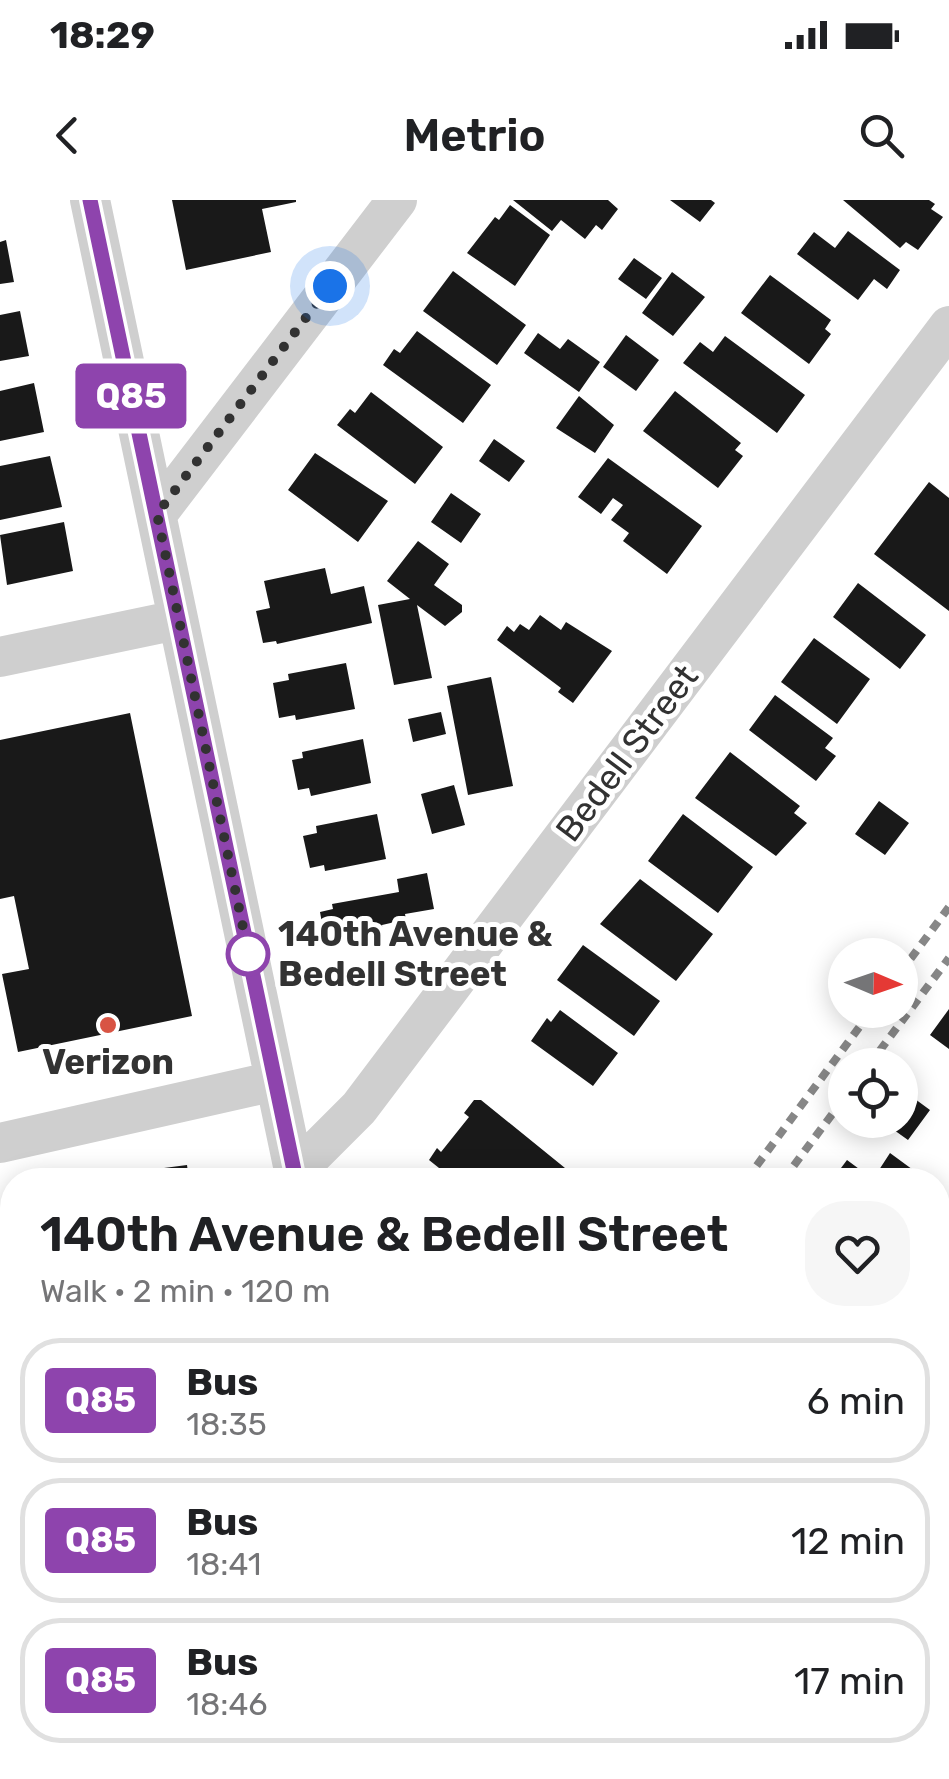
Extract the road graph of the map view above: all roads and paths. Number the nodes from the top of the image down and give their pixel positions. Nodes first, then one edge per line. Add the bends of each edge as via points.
1 (90, 200) edge
2 (397, 200) edge
3 (949, 326) edge
4 (157, 514) junction
5 (177, 620) junction
6 (0, 657) edge
7 (276, 1081) junction
8 (0, 1143) edge
9 (293, 1168) edge
10 (303, 1168) edge

1 - 4 street
2 - 4 street
3 - 10 street, Bedell Street via 360,1108
4 - 5 street
5 - 6 street
5 - 7 street
7 - 8 street
7 - 9 street

